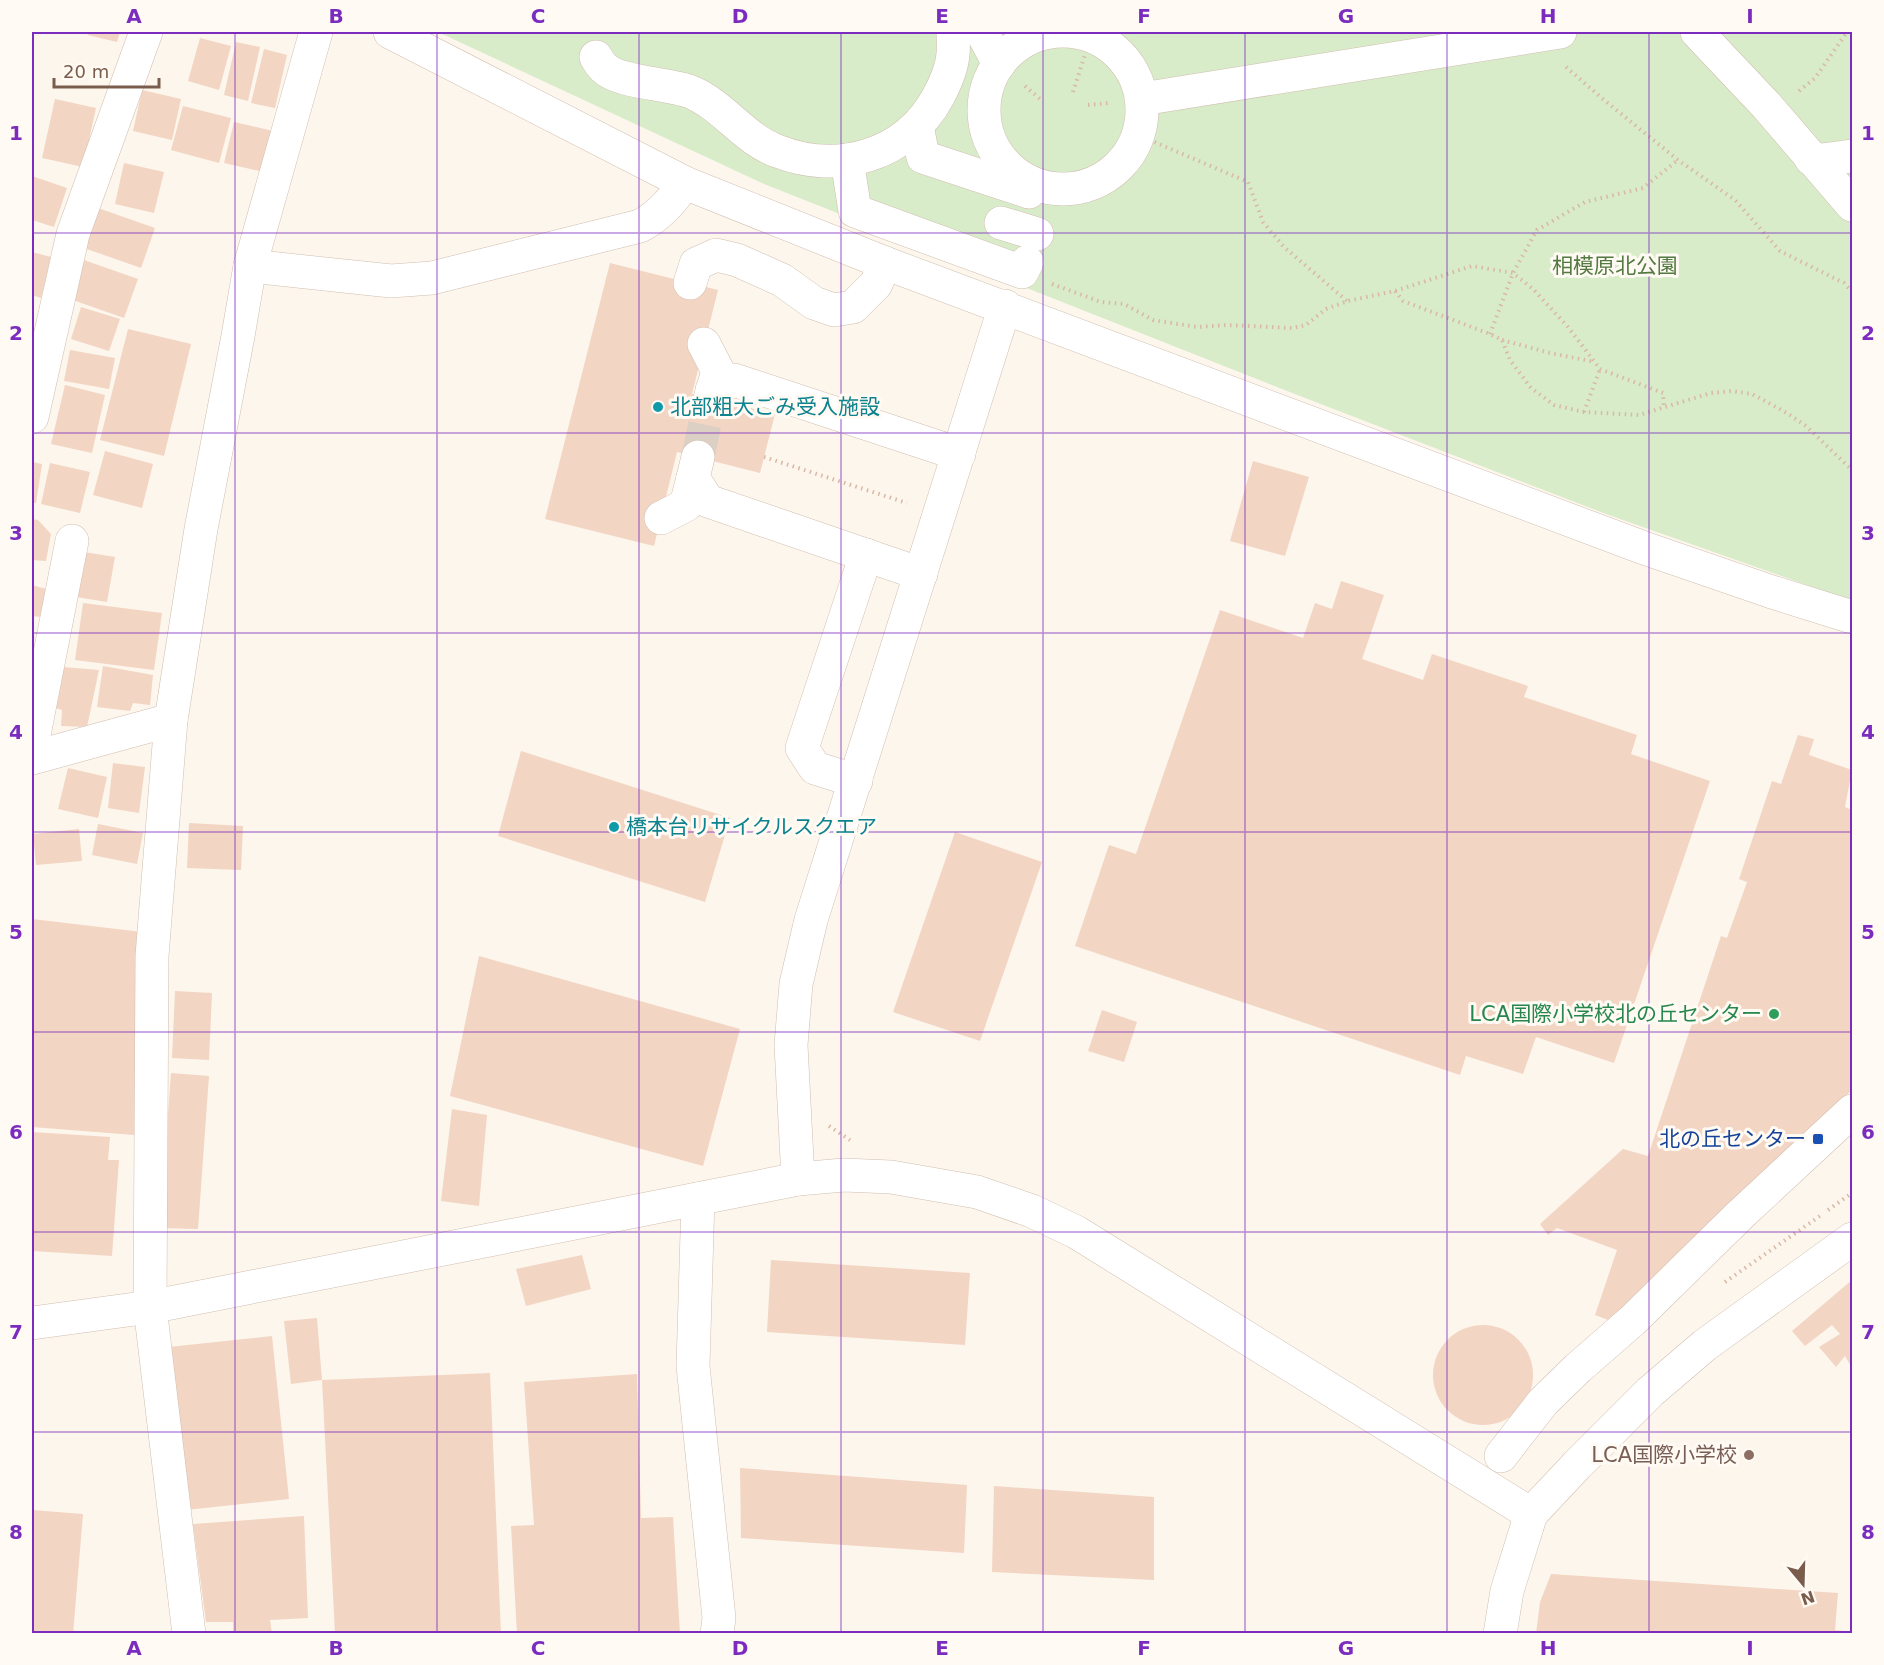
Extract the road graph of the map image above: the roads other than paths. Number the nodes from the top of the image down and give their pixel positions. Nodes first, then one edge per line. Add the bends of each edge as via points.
1 (146, 32) edge
2 (390, 32) edge
3 (953, 32) edge
4 (982, 32) edge
5 (1697, 32) edge
6 (311, 33) edge
7 (1546, 34) edge
8 (1095, 36) edge
9 (596, 57) dead end
10 (999, 64) junction
11 (1142, 99) junction
12 (916, 126) junction
13 (1852, 156) edge
14 (1811, 159) junction
15 (847, 160) junction
16 (685, 183) junction
17 (1852, 205) edge
18 (1021, 222) junction
19 (885, 263) junction
20 (250, 266) junction
21 (690, 283) dead end
22 (1005, 306) junction
23 (704, 344) dead end
24 (32, 417) edge
25 (959, 453) junction
26 (661, 518) dead end
27 (72, 541) dead end
28 (866, 555) junction
29 (921, 574) junction
30 (1852, 617) edge
31 (171, 720) junction
32 (32, 745) edge
33 (32, 758) edge
34 (856, 781) junction
35 (1852, 1111) edge
36 (798, 1179) junction
37 (698, 1199) junction
38 (1852, 1239) edge
39 (150, 1307) junction
40 (32, 1323) edge
41 (1501, 1456) dead end
42 (1531, 1514) junction
43 (189, 1634) edge
44 (717, 1634) edge
45 (1500, 1634) edge

1 - 24 street via 73,234
2 - 16 street
3 - 12 street via 949,74 929,113
4 - 10 street
5 - 14 street
6 - 20 street
7 - 11 street
8 - 10 street via 1047,33 1028,39
8 - 11 street via 1126,62
9 - 15 street via 604,69 615,75 698,96 775,151 826,162
10 - 18 street via 990,80 984,116 994,150 1019,176
11 - 18 street via 1138,135 1120,166 1089,185 1053,189
12 - 15 street via 877,153
12 - 18 street via 924,157
13 - 14 street
14 - 17 street
15 - 18 street via 855,211
16 - 19 street
16 - 20 street via 654,219 640,226 432,278 391,281
19 - 21 street via 876,284 854,307 834,310 814,303 782,279 716,255 696,264
19 - 22 street
20 - 31 street via 201,529
22 - 25 street
22 - 30 street via 1644,548
23 - 25 street via 718,371 711,394 734,380
25 - 29 street
26 - 28 street via 686,505 695,467 708,501
27 - 32 street
28 - 29 street
28 - 34 street via 802,748 815,768
29 - 34 street
31 - 33 street
31 - 39 street via 152,956
34 - 36 street via 796,984 791,1045
35 - 41 street via 1543,1402
36 - 37 street
36 - 42 street via 844,1175 891,1177 977,1192 1032,1211 1076,1232
37 - 39 street
37 - 44 street via 693,1366 719,1618
38 - 42 street via 1705,1345 1650,1392
39 - 40 street
39 - 43 street
42 - 45 street via 1507,1591

